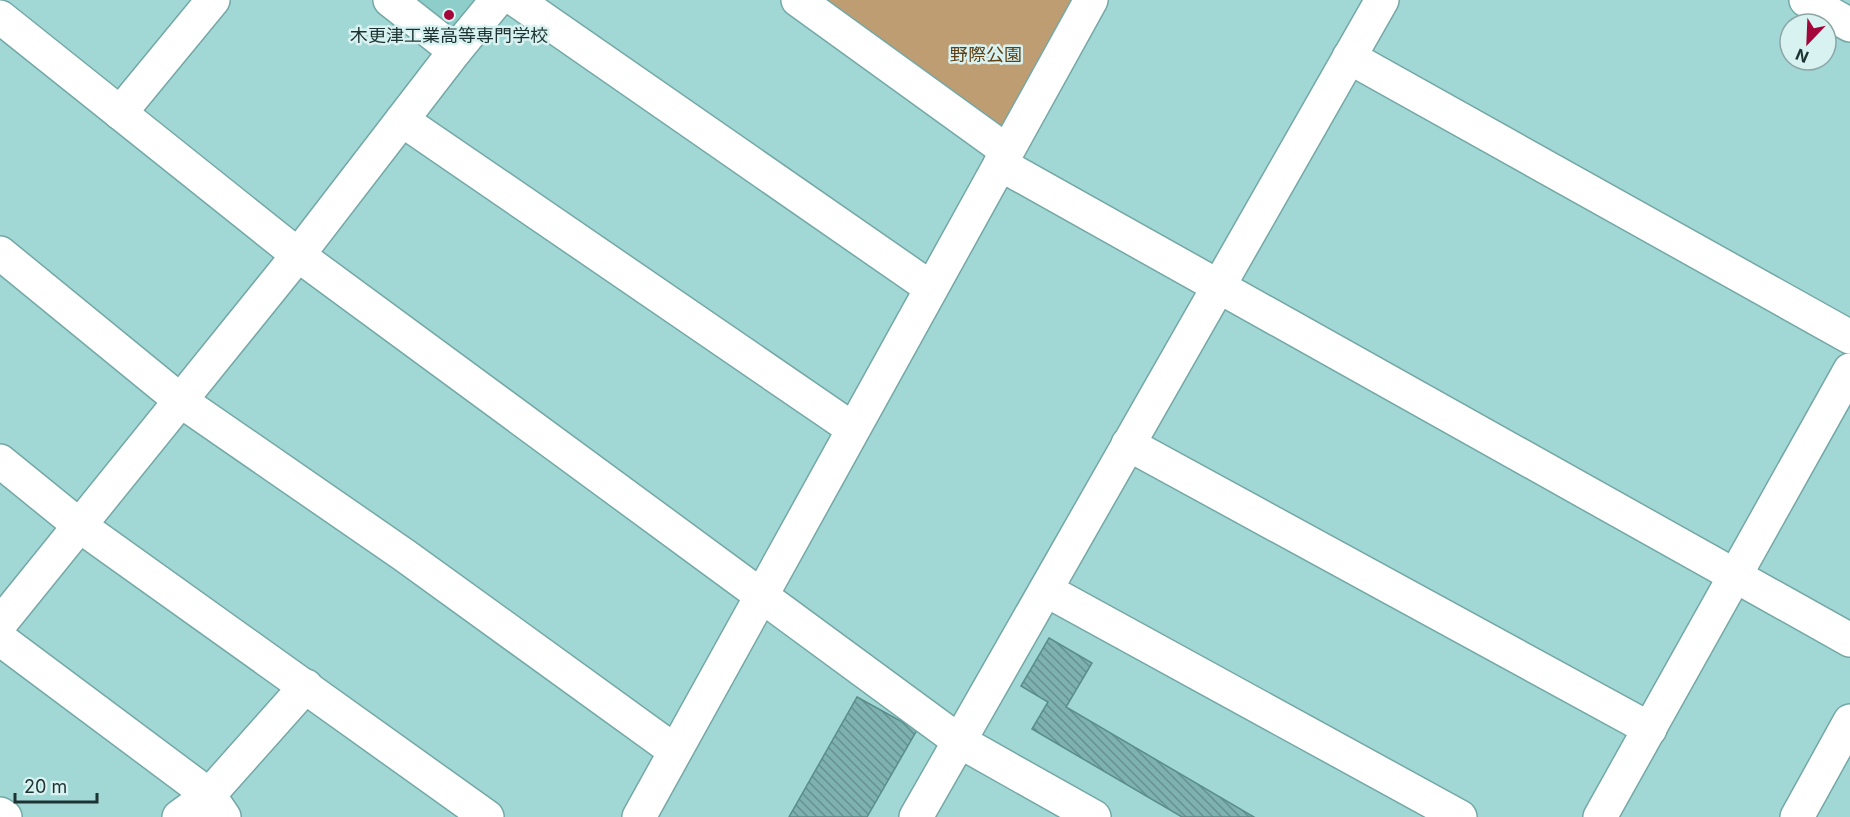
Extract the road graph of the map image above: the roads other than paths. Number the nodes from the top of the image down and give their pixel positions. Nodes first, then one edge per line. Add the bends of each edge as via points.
1 (213, 0) edge
2 (390, 0) edge
3 (497, 0) edge
4 (516, 0) edge
5 (798, 0) edge
6 (1091, 0) edge
7 (1382, 0) edge
8 (1806, 0) edge
9 (0, 17) edge
10 (1850, 25) edge
11 (454, 51) junction
12 (1350, 57) junction
13 (120, 113) junction
14 (402, 120) junction
15 (1004, 157) junction
16 (0, 253) edge
17 (298, 255) junction
18 (1218, 287) junction
19 (931, 288) junction
20 (1850, 337) edge
21 (1850, 370) edge
22 (181, 401) junction
23 (853, 429) junction
24 (1128, 444) junction
25 (0, 461) edge
26 (80, 526) junction
27 (1735, 577) junction
28 (1046, 590) junction
29 (761, 595) junction
30 (0, 624) edge
31 (0, 639) edge
32 (1850, 640) edge
33 (306, 686) junction
34 (1850, 721) edge
35 (1650, 729) junction
36 (960, 741) junction
37 (675, 751) junction
38 (216, 806) edge
39 (0, 814) edge
40 (5, 817) edge
41 (179, 817) edge
42 (487, 817) edge
43 (639, 817) edge
44 (916, 817) edge
45 (1094, 817) edge
46 (1460, 817) edge
47 (1600, 817) edge
48 (1797, 817) edge

1 - 13 street
2 - 11 street
3 - 11 street
4 - 19 street
5 - 15 street
6 - 15 street
7 - 12 street
8 - 10 street
9 - 13 street
11 - 14 street
12 - 18 street
12 - 20 street
13 - 17 street
14 - 17 street
14 - 23 street
15 - 18 street
15 - 19 street
16 - 22 street
17 - 22 street
17 - 29 street
18 - 24 street
18 - 27 street
19 - 23 street
21 - 27 street
22 - 26 street
22 - 37 street via 404,555
23 - 29 street
24 - 28 street
24 - 35 street
25 - 26 street
26 - 30 street
26 - 33 street
27 - 32 street
27 - 35 street
28 - 36 street
28 - 46 street
29 - 36 street
29 - 37 street
31 - 38 street
33 - 38 street
33 - 42 street
34 - 48 street
35 - 47 street
36 - 44 street
36 - 45 street
37 - 43 street
38 - 41 street
39 - 40 street

